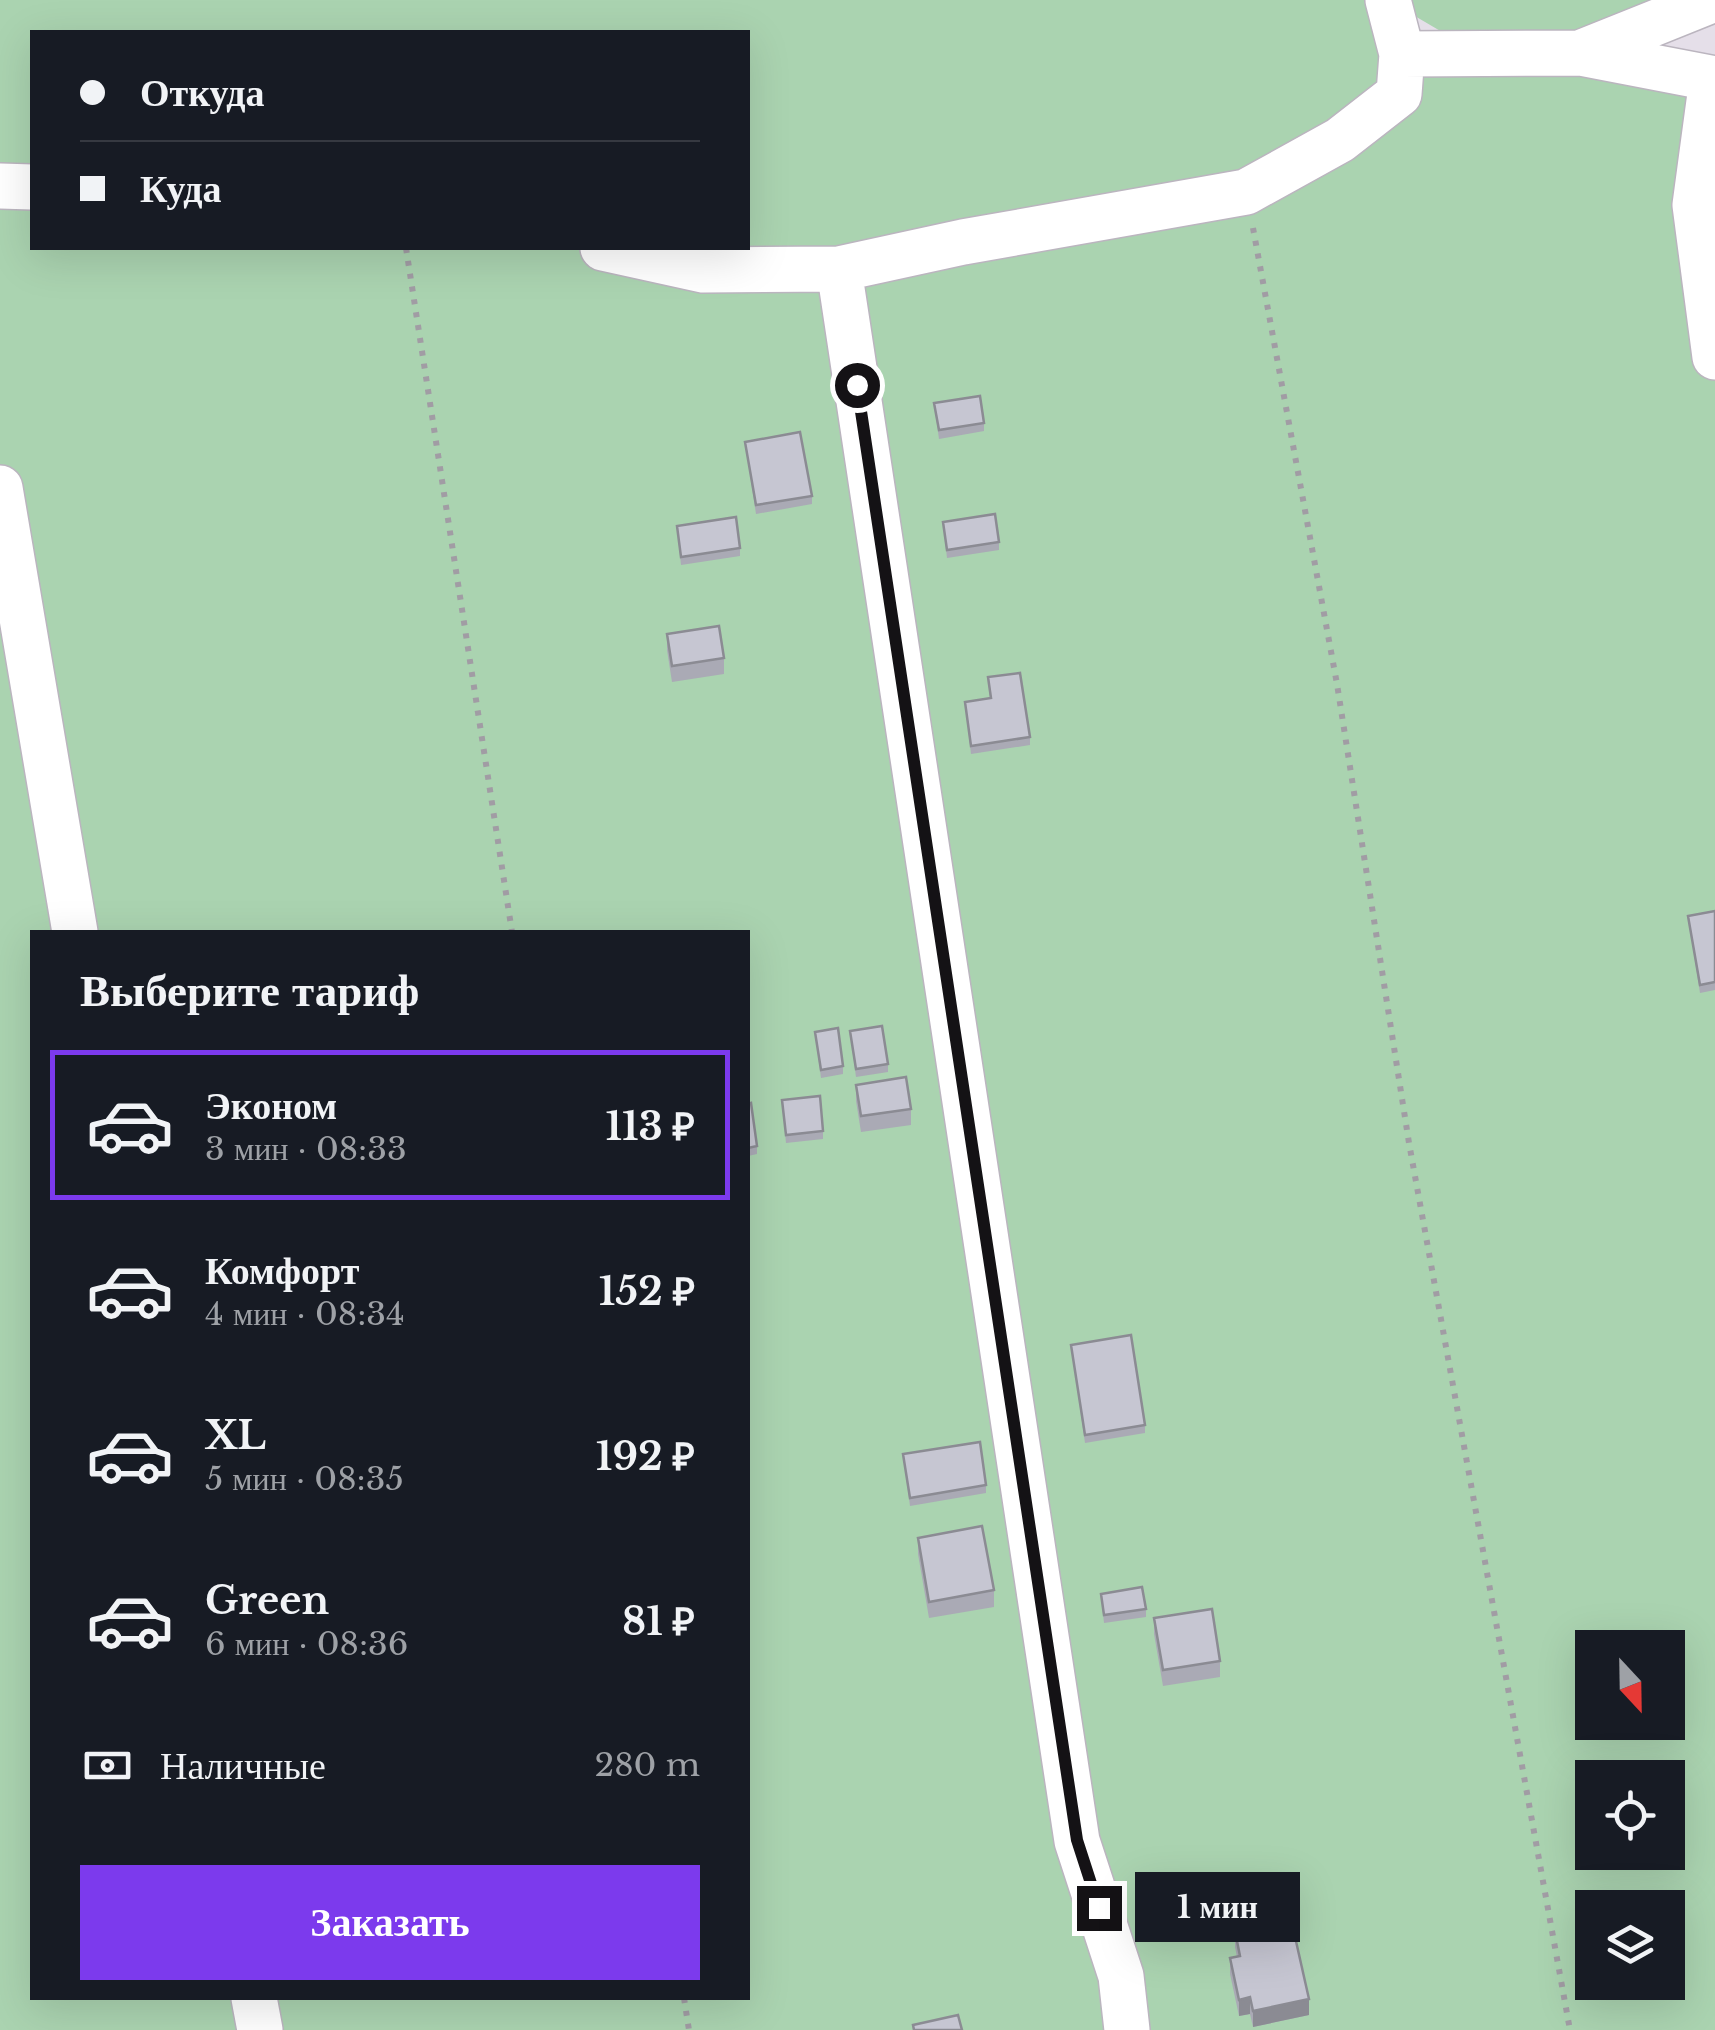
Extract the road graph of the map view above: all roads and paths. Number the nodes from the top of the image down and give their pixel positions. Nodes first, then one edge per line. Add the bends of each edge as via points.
1 (1388, 0) edge
2 (1712, 0) edge
3 (1580, 53) junction
4 (1402, 54) junction
5 (1714, 80) edge
6 (0, 186) edge
7 (30, 187) edge
8 (1246, 192) junction
9 (406, 250) edge
10 (612, 250) edge
11 (840, 269) junction
12 (1715, 357) edge
13 (0, 488) edge
14 (75, 930) edge
15 (512, 930) edge
16 (254, 2000) edge
17 (684, 2000) edge
18 (260, 2030) edge
19 (690, 2030) edge
20 (1127, 2030) edge
21 (1570, 2030) edge

1 - 4 street
2 - 3 street
3 - 4 street
3 - 5 street
4 - 8 street via 1398,94 1340,140
5 - 12 street via 1695,205
6 - 7 street
8 - 11 street
8 - 21 path via 1338,684 1409,1143
9 - 15 path
10 - 11 street via 704,270
11 - 20 street via 1077,1840 1121,1976
13 - 14 street
16 - 18 street
17 - 19 path

